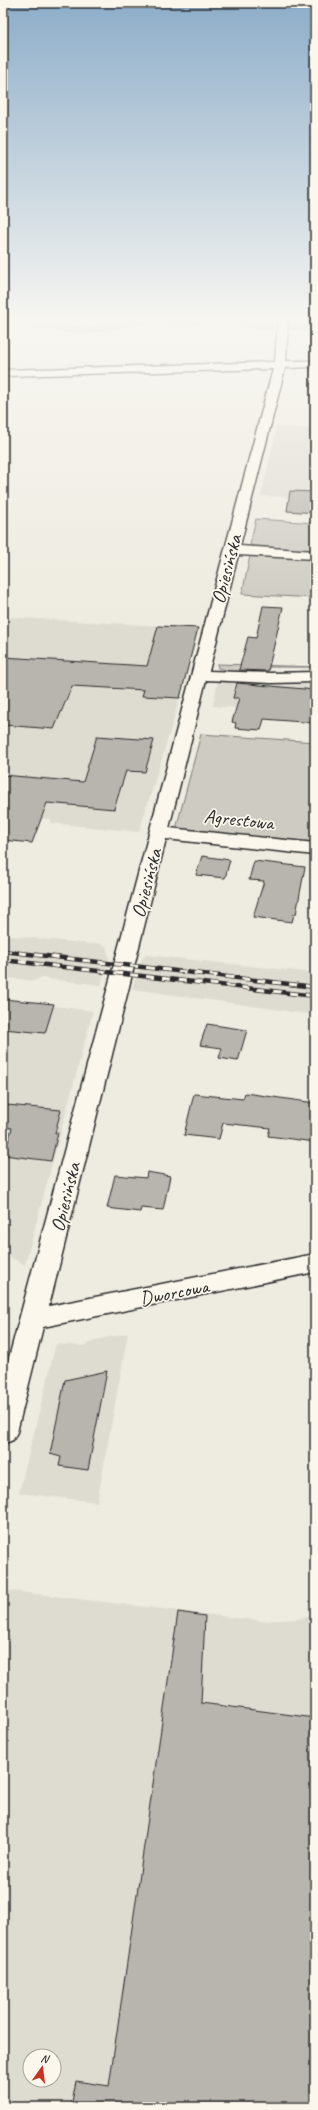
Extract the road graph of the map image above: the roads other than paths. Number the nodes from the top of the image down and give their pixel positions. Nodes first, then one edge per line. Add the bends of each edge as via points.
1 (266, 417) edge
2 (231, 550) junction
3 (315, 555) edge
4 (198, 675) junction
5 (315, 677) edge
6 (160, 833) junction
7 (315, 849) edge
8 (315, 1263) edge
9 (33, 1319) junction
10 (3, 1432) edge

1 - 2 street, Opiesińska
2 - 3 street
2 - 4 street, Opiesińska
4 - 5 street
4 - 6 street, Opiesińska
6 - 7 street, Agrestowa
6 - 9 street, Opiesińska
8 - 9 street, Dworcowa
9 - 10 street, Opiesińska

